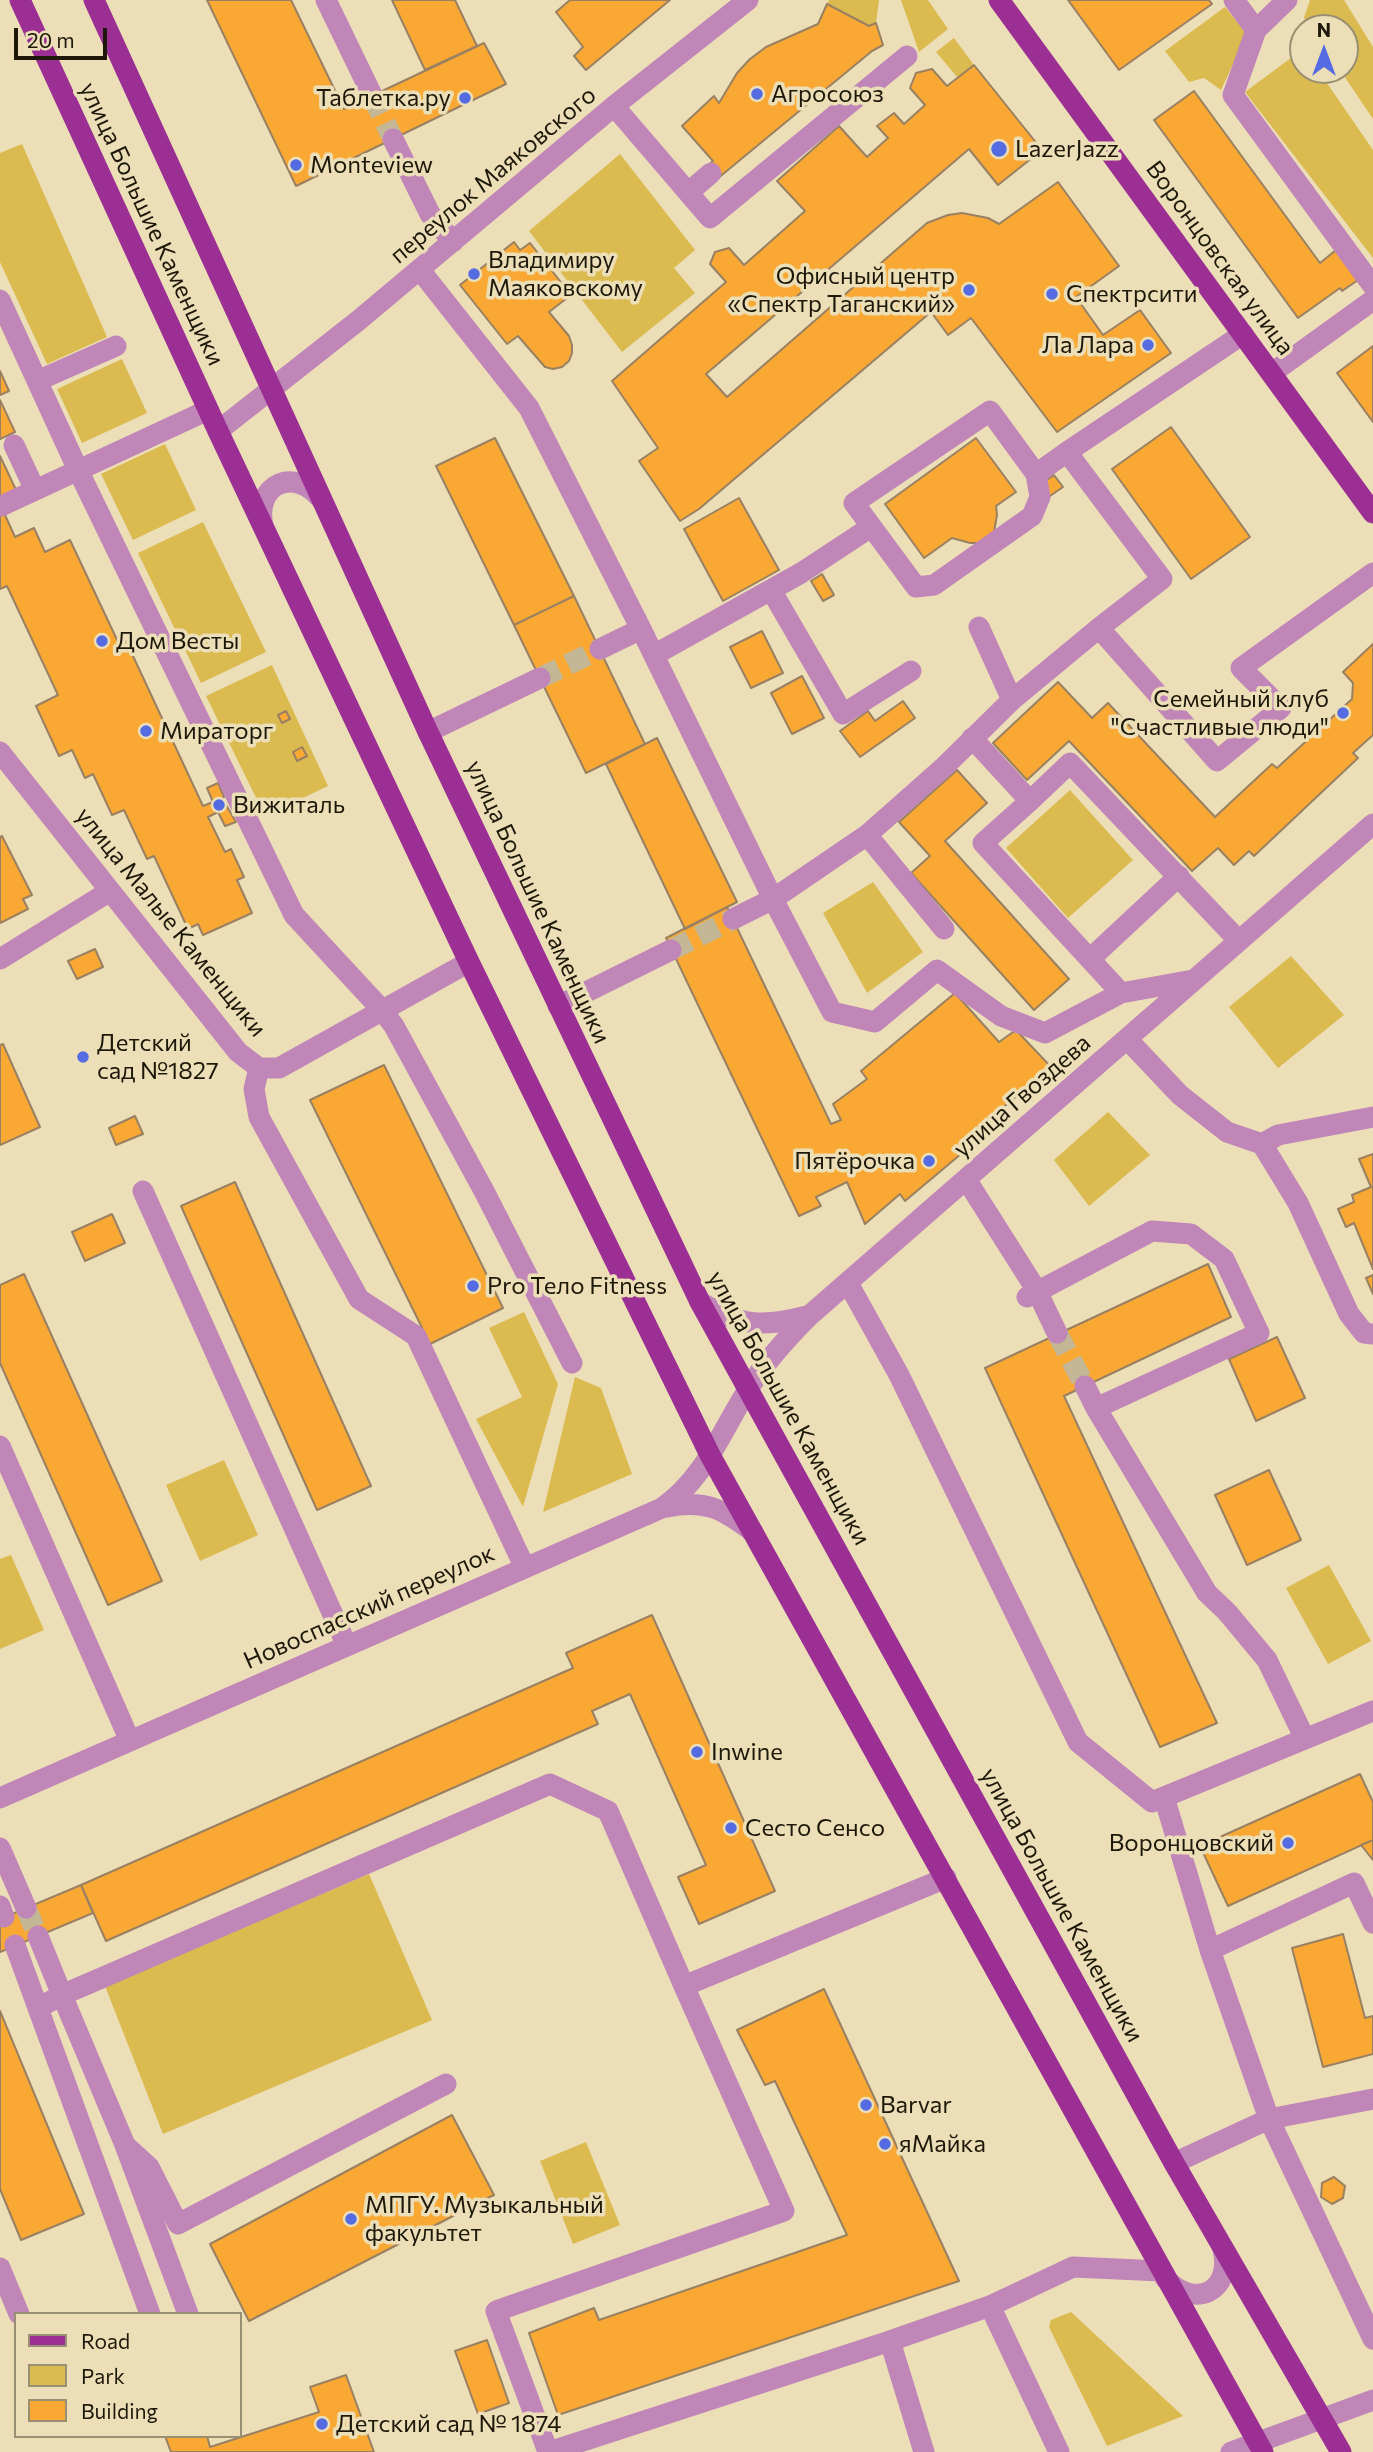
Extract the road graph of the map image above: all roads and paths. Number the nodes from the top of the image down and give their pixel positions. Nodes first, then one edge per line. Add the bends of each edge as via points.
1 (20, 0) edge
2 (94, 0) edge
3 (326, 0) edge
4 (748, 0) edge
5 (999, 0) edge
6 (1234, 0) edge
7 (1287, 0) edge
8 (1256, 30) junction
9 (907, 56) dead end
10 (372, 95) tunnel mouth
11 (614, 106) junction
12 (393, 139) tunnel mouth
13 (711, 173) dead end
14 (689, 192) junction
15 (453, 242) junction
16 (420, 270) junction
17 (1373, 286) edge
18 (0, 300) edge
19 (1373, 300) edge
20 (1243, 334) junction
21 (116, 346) dead end
22 (1272, 373) junction
23 (37, 381) junction
24 (272, 391) junction
25 (208, 410) junction
26 (218, 431) junction
27 (14, 445) dead end
28 (1067, 453) junction
29 (78, 470) junction
30 (1036, 474) junction
31 (36, 490) junction
32 (321, 499) junction
33 (1, 506) edge
34 (1373, 513) edge
35 (263, 526) junction
36 (871, 527) junction
37 (1373, 573) edge
38 (771, 590) junction
39 (979, 627) dead end
40 (1099, 628) junction
41 (641, 629) junction
42 (600, 649) tunnel mouth
43 (654, 655) junction
44 (911, 671) dead end
45 (540, 678) tunnel mouth
46 (1012, 700) junction
47 (428, 732) junction
48 (972, 738) junction
49 (0, 752) edge
50 (1030, 801) junction
51 (1373, 824) edge
52 (867, 835) junction
53 (1179, 876) junction
54 (110, 891) junction
55 (773, 899) junction
56 (733, 919) tunnel mouth
57 (944, 929) dead end
58 (1239, 942) junction
59 (671, 950) tunnel mouth
60 (0, 959) edge
61 (1090, 959) junction
62 (469, 962) junction
63 (1195, 979) junction
64 (1121, 993) junction
65 (558, 1006) junction
66 (382, 1010) junction
67 (1127, 1039) junction
68 (259, 1068) junction
69 (1373, 1117) edge
70 (1262, 1144) junction
71 (966, 1180) junction
72 (142, 1191) dead end
73 (848, 1283) junction
74 (1032, 1294) junction
75 (700, 1302) junction
76 (809, 1316) junction
77 (1057, 1333) tunnel mouth
78 (1373, 1335) edge
79 (572, 1363) dead end
80 (1085, 1386) tunnel mouth
81 (748, 1389) junction
82 (1096, 1408) junction
83 (727, 1425) joint
84 (0, 1446) edge
85 (710, 1455) junction
86 (662, 1508) junction
87 (754, 1533) junction
88 (525, 1568) junction
89 (347, 1646) junction
90 (1373, 1711) edge
91 (1305, 1739) junction
92 (130, 1741) junction
93 (0, 1798) edge
94 (1158, 1799) junction
95 (0, 1848) edge
96 (946, 1878) junction
97 (26, 1909) tunnel mouth
98 (1373, 1923) edge
99 (37, 1936) tunnel mouth
100 (15, 1945) tunnel mouth
101 (1210, 1950) junction
102 (684, 1986) junction
103 (62, 1995) junction
104 (37, 2008) junction
105 (446, 2084) dead end
106 (1373, 2099) edge
107 (1269, 2119) junction
108 (125, 2145) junction
109 (1174, 2163) junction
110 (1223, 2249) junction
111 (0, 2267) edge
112 (1163, 2275) junction
113 (990, 2306) junction
114 (18, 2312) edge
115 (149, 2312) edge
116 (187, 2312) edge
117 (1373, 2339) edge
118 (890, 2341) junction
119 (1373, 2400) edge
120 (1322, 2419) junction
121 (1261, 2447) edge
122 (549, 2452) edge
123 (924, 2452) edge
124 (1059, 2452) edge
125 (1231, 2452) edge
126 (1341, 2452) edge

1 - 25 main road, улица Большие Каменщики
2 - 24 main road, улица Большие Каменщики
3 - 10 street
4 - 11 street, переулок Маяковского
5 - 20 main road, Воронцовская улица
6 - 8 street
7 - 8 street
8 - 17 street via 1234,95
9 - 14 street via 710,218
11 - 14 street
11 - 15 street, переулок Маяковского
12 - 15 street via 430,214
13 - 14 street
15 - 16 street, переулок Маяковского
16 - 24 street, переулок Маяковского
16 - 41 street via 529,408
18 - 23 street
19 - 22 street
20 - 22 main road, Воронцовская улица
20 - 28 street
21 - 23 street
22 - 34 main road, Воронцовская улица
23 - 29 street
24 - 26 street
24 - 32 main road, улица Большие Каменщики
25 - 26 main road, улица Большие Каменщики
25 - 29 street
26 - 35 main road, улица Большие Каменщики
27 - 31 street
28 - 30 street
28 - 40 street via 1161,579
29 - 31 street
29 - 66 street via 294,915
30 - 36 street via 1040,497 1032,516 934,585 916,587
30 - 36 street via 990,411 854,503
31 - 33 street
32 - 35 street via 302,483 278,484 262,502
32 - 47 main road, улица Большие Каменщики
35 - 62 main road, улица Большие Каменщики
36 - 38 street
37 - 40 street via 1241,668 1281,708 1217,761
38 - 43 street
38 - 44 street via 843,714
39 - 46 street
40 - 46 street
41 - 42 street
41 - 43 street
43 - 55 street
45 - 47 street
46 - 48 street
47 - 65 main road, улица Большие Каменщики
48 - 50 street
48 - 52 street
49 - 54 street, улица Малые Каменщики
50 - 53 street via 1070,762
50 - 61 street via 983,843
51 - 58 street, улица Гвоздева
52 - 55 street
52 - 57 street
53 - 58 street
53 - 61 street
54 - 60 street
54 - 68 street, улица Малые Каменщики via 238,1052
55 - 56 street
55 - 64 street via 832,1012 875,1022 937,970 1001,1016 1045,1033
58 - 63 street, улица Гвоздева
59 - 65 street
61 - 64 street
62 - 66 street, улица Малые Каменщики
62 - 85 main road, улица Большие Каменщики
63 - 64 street
63 - 67 street, улица Гвоздева
65 - 75 main road, улица Большие Каменщики
66 - 68 street, улица Малые Каменщики via 279,1068
66 - 79 street via 478,1179
67 - 70 street via 1180,1095 1227,1132
67 - 71 street, улица Гвоздева
68 - 88 street via 254,1089 259,1117 359,1299 416,1336
69 - 70 street via 1278,1135
70 - 78 street via 1298,1203 1349,1314 1364,1333
71 - 73 street, улица Гвоздева
71 - 74 street
72 - 89 street
73 - 76 street, улица Гвоздева
73 - 94 street via 899,1375 1078,1742
74 - 77 street
74 - 82 street via 1152,1231 1191,1234 1224,1259 1259,1333
75 - 76 street via 725,1317 752,1324
75 - 81 main road, улица Большие Каменщики
76 - 81 street, улица Гвоздева
80 - 82 street
81 - 83 street, улица Гвоздева
81 - 109 main road, улица Большие Каменщики
82 - 91 street via 1207,1593 1267,1660
83 - 85 street, Новоспасский переулок
84 - 92 street
85 - 86 street, Новоспасский переулок via 680,1496
85 - 87 main road, улица Большие Каменщики
86 - 87 street via 687,1503 711,1506
86 - 88 street, Новоспасский переулок
87 - 96 main road, улица Большие Каменщики
88 - 89 street, Новоспасский переулок
89 - 92 street, Новоспасский переулок
90 - 91 street
91 - 94 street
92 - 93 street, Новоспасский переулок
94 - 101 street
95 - 97 street
96 - 102 street
96 - 112 main road, улица Большие Каменщики
98 - 101 street via 1354,1883
99 - 103 street
100 - 104 street
101 - 107 street
102 - 103 street via 607,1811 550,1784
102 - 122 street via 784,2211 496,2311
103 - 104 street
103 - 108 street
104 - 115 street
105 - 108 street via 178,2224 149,2166
106 - 107 street
107 - 109 street
107 - 117 street
108 - 116 street
109 - 110 main road, улица Большие Каменщики
110 - 112 street via 1224,2274 1209,2292 1184,2294
110 - 120 main road, улица Большие Каменщики
111 - 114 street
112 - 113 street via 1073,2267
112 - 121 main road, улица Большие Каменщики
113 - 118 street
113 - 124 street
118 - 122 street
118 - 123 street
119 - 120 street
120 - 121 street
120 - 126 main road, улица Большие Каменщики
121 - 125 street

